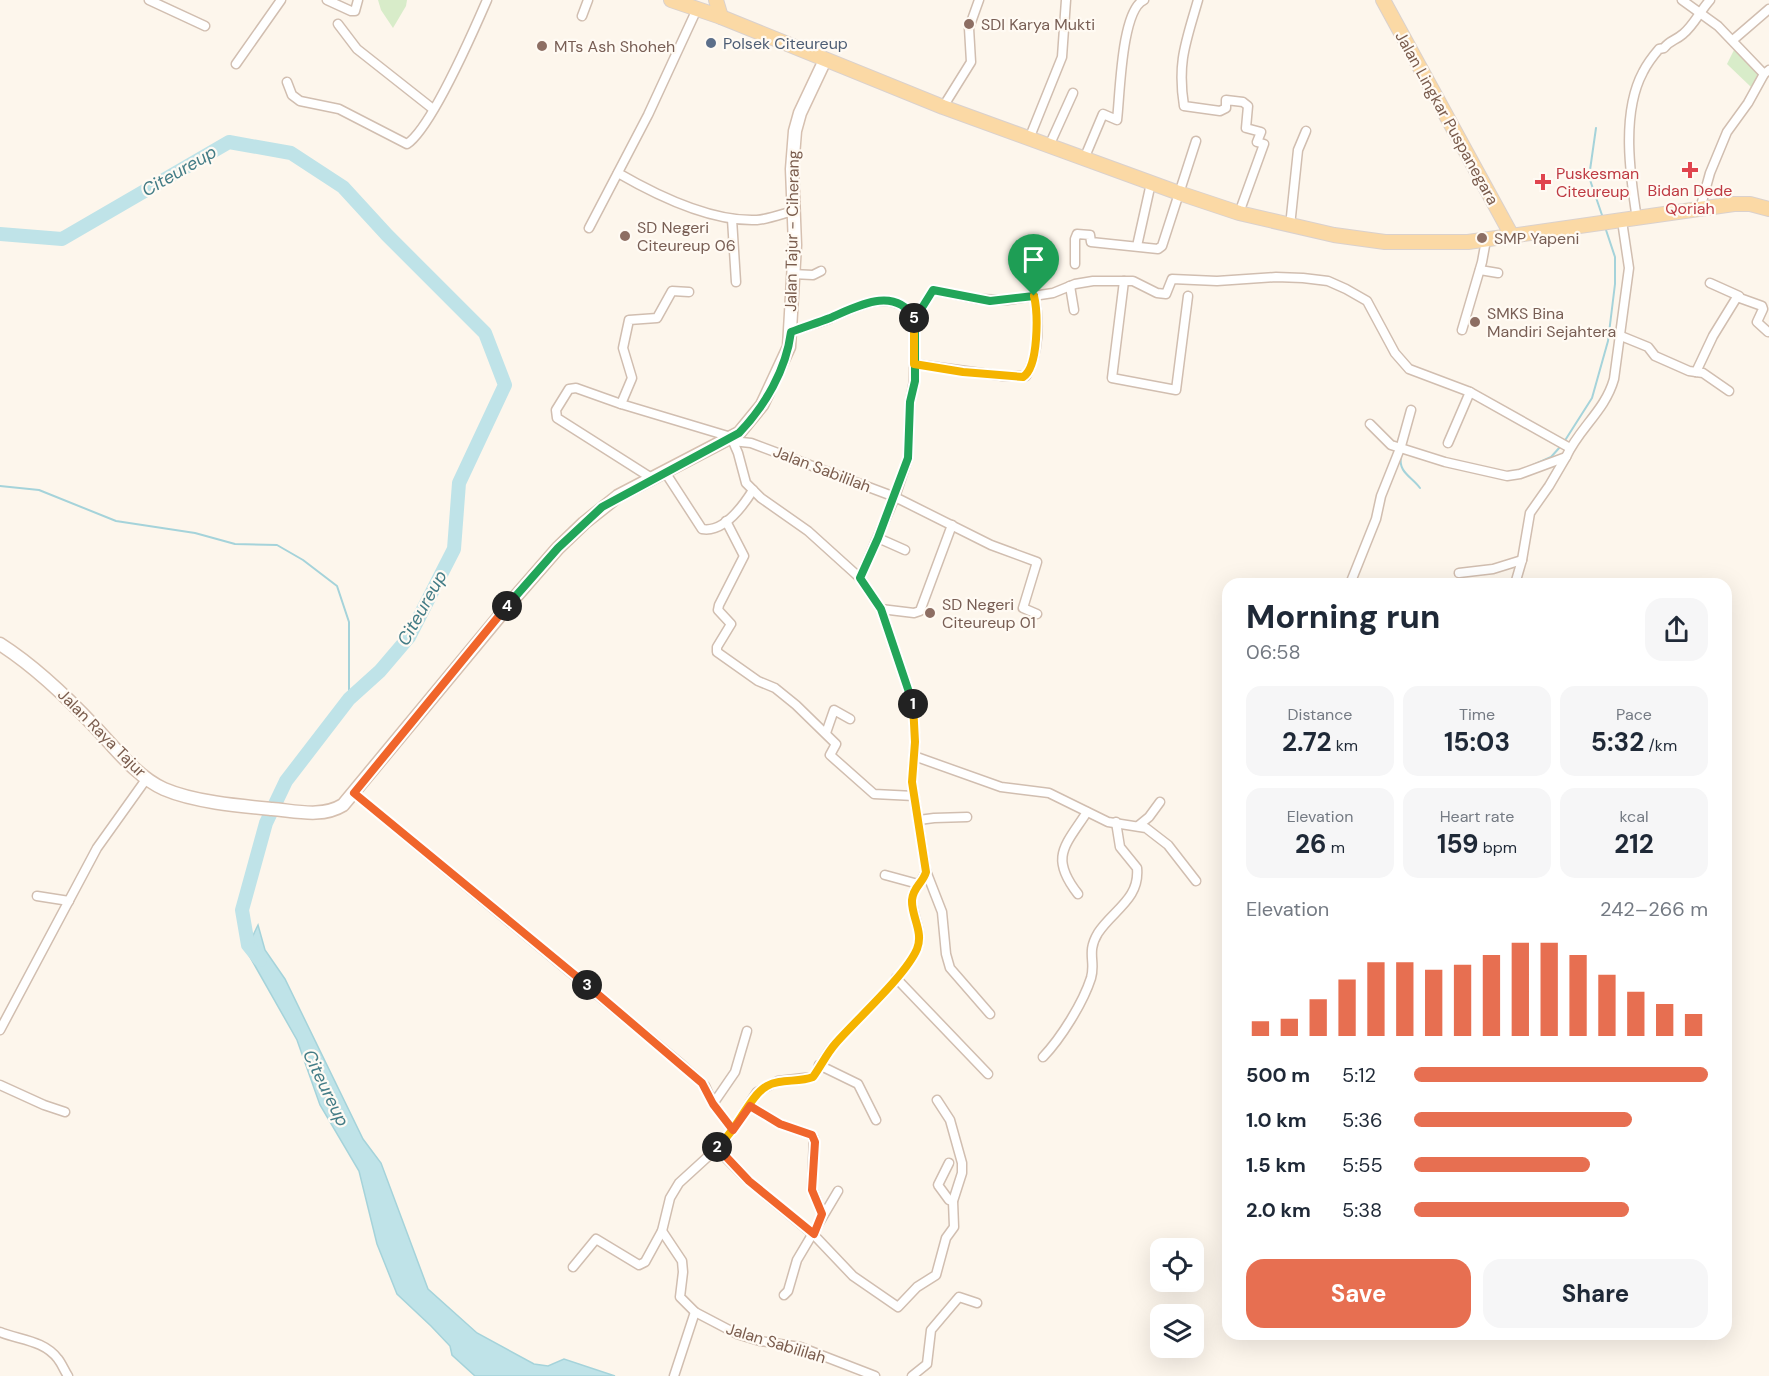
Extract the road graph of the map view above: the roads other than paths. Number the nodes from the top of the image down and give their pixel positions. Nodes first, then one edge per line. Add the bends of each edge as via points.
1 (149, 0) edge
2 (281, 0) edge
3 (327, 0) edge
4 (358, 0) edge
5 (488, 0) edge
6 (588, 0) edge
7 (671, 0) edge
8 (716, 0) edge
9 (979, 0) edge
10 (1066, 0) edge
11 (1144, 0) edge
12 (1198, 0) edge
13 (1682, 0) edge
14 (1710, 0) edge
15 (1388, 1) edge
16 (700, 4) edge
17 (1769, 9) edge
18 (1698, 12) junction
19 (582, 16) dead end
20 (721, 17) junction
21 (338, 24) dead end
22 (206, 26) dead end
23 (1733, 40) junction
24 (825, 60) junction
25 (236, 64) dead end
26 (1766, 72) edge
27 (287, 82) dead end
28 (1073, 93) dead end
29 (943, 107) junction
30 (433, 109) junction
31 (1306, 131) dead end
32 (1029, 139) junction
33 (1196, 141) dead end
34 (1048, 146) junction
35 (1084, 159) junction
36 (619, 171) junction
37 (1151, 183) junction
38 (1179, 193) junction
39 (1700, 209) junction
40 (1769, 209) edge
41 (793, 210) junction
42 (1239, 213) junction
43 (732, 219) junction
44 (1637, 219) junction
45 (1619, 221) junction
46 (1290, 226) junction
47 (589, 228) dead end
48 (1512, 236) junction
49 (1486, 240) junction
50 (1137, 246) junction
51 (1075, 264) dead end
52 (1480, 270) junction
53 (821, 271) dead end
54 (1498, 273) dead end
55 (792, 274) junction
56 (1124, 280) junction
57 (736, 282) dead end
58 (1710, 283) dead end
59 (1070, 286) junction
60 (689, 292) dead end
61 (1034, 296) junction
62 (1188, 296) dead end
63 (1738, 296) junction
64 (1074, 310) dead end
65 (915, 319) junction
66 (1462, 330) dead end
67 (791, 332) junction
68 (1768, 332) edge
69 (1621, 336) junction
70 (914, 364) junction
71 (1696, 372) junction
72 (1729, 391) dead end
73 (1470, 392) junction
74 (621, 404) junction
75 (1411, 410) dead end
76 (1370, 424) dead end
77 (731, 439) junction
78 (1448, 443) dead end
79 (1401, 446) junction
80 (1566, 449) junction
81 (665, 472) junction
82 (653, 479) junction
83 (753, 490) junction
84 (895, 497) junction
85 (726, 521) junction
86 (952, 525) junction
87 (878, 538) junction
88 (905, 550) dead end
89 (1522, 560) junction
90 (1459, 573) dead end
91 (860, 578) junction
92 (1352, 578) edge
93 (1517, 578) edge
94 (881, 609) junction
95 (1037, 614) dead end
96 (0, 644) edge
97 (850, 719) dead end
98 (826, 732) junction
99 (914, 756) junction
100 (147, 778) junction
101 (354, 793) junction
102 (914, 796) junction
103 (1160, 801) dead end
104 (251, 807) joint
105 (1088, 812) junction
106 (967, 817) dead end
107 (919, 820) junction
108 (1116, 822) junction
109 (1138, 826) junction
110 (926, 872) junction
111 (885, 875) dead end
112 (1196, 881) dead end
113 (918, 884) junction
114 (1078, 894) dead end
115 (37, 896) dead end
116 (69, 901) junction
117 (896, 978) junction
118 (990, 1014) dead end
119 (1, 1028) edge
120 (747, 1031) dead end
121 (1043, 1058) dead end
122 (819, 1065) junction
123 (988, 1074) dead end
124 (0, 1085) edge
125 (937, 1100) dead end
126 (713, 1104) junction
127 (750, 1106) junction
128 (65, 1112) dead end
129 (876, 1120) dead end
130 (733, 1130) junction
131 (716, 1148) junction
132 (949, 1163) dead end
133 (838, 1191) dead end
134 (953, 1201) junction
135 (822, 1214) junction
136 (662, 1231) junction
137 (814, 1234) junction
138 (573, 1267) dead end
139 (784, 1295) dead end
140 (977, 1303) dead end
141 (695, 1312) junction
142 (0, 1332) edge
143 (65, 1374) edge
144 (674, 1376) edge
145 (875, 1376) edge
146 (912, 1376) edge

1 - 22 street
2 - 25 street
3 - 4 street via 351,11
5 - 30 street
6 - 19 street
7 - 16 main road
8 - 20 main road
9 - 29 street via 969,28 971,62
10 - 32 street via 1062,57
11 - 35 street via 1137,6 1125,40 1118,120 1103,114
12 - 42 street via 1181,61 1184,106 1220,111 1226,108 1226,100 1243,102 1248,106 1246,128 1261,132 1257,142 1264,144
13 - 18 street
14 - 18 street
15 - 48 main road, Jalan Lingkar Puspanegara
16 - 20 main road
16 - 36 street
17 - 23 street
18 - 23 street
18 - 44 street via 1682,35 1659,49 1642,72 1633,102 1631,178
20 - 24 main road
21 - 30 street via 357,49
23 - 26 street
24 - 29 main road
24 - 41 main road, Jalan Tajur - Ciherang via 795,131
26 - 39 street via 1719,149
27 - 30 street via 292,95 300,101 339,109 407,144 416,138
28 - 34 street
29 - 32 main road
31 - 46 street via 1298,150
32 - 34 main road
33 - 38 street
34 - 35 main road
35 - 37 main road
36 - 41 street via 662,193 734,216
36 - 43 street via 670,200
36 - 47 street
37 - 38 main road
37 - 50 street
38 - 42 main road
38 - 50 street via 1162,246
39 - 40 main road via 1743,203
39 - 44 main road
41 - 43 street via 760,220
41 - 55 main road, Jalan Tajur - Ciherang
42 - 46 main road
43 - 57 street
44 - 45 main road
45 - 48 main road
45 - 69 street via 1629,268
46 - 49 main road via 1385,242 1447,244
48 - 49 main road
49 - 52 street
50 - 51 street via 1091,242 1090,235 1077,234
52 - 54 street
52 - 66 street
53 - 55 street via 813,275
55 - 67 main road, Jalan Tajur - Ciherang
56 - 59 street
56 - 62 street via 1113,378 1176,390
56 - 73 street via 1166,294 1172,279 1276,277 1328,281 1367,301 1395,353 1409,369
58 - 63 street
59 - 61 street
59 - 64 street
60 - 74 street via 672,291 657,318 629,320 623,348 632,378
61 - 65 street via 990,301 933,290
61 - 70 street via 1038,321 1026,376
63 - 68 street via 1762,306 1757,322
63 - 71 street
65 - 67 street via 903,306 876,300
65 - 70 street
67 - 77 main road, Jalan Tajur - Ciherang via 784,362 762,405
69 - 71 street via 1648,347 1655,356
69 - 80 street via 1611,392
70 - 84 street via 910,446
71 - 72 street
73 - 78 street
73 - 80 street
74 - 77 street, Jalan Sabililah
74 - 82 street, Jalan Sabililah via 572,388 560,401 556,415
75 - 79 street
76 - 79 street via 1389,443
77 - 81 main road, Jalan Tajur - Ciherang
77 - 83 street via 743,477
77 - 84 street, Jalan Sabililah via 751,442
79 - 80 street via 1445,462 1507,476 1520,474
79 - 92 street
80 - 89 street via 1550,486 1530,513
81 - 82 main road, Jalan Tajur - Ciherang
81 - 85 street via 702,529
82 - 101 main road, Jalan Tajur - Ciherang via 602,507 558,548
83 - 85 street via 739,512
83 - 91 street via 808,531
84 - 86 street, Jalan Sabililah
84 - 87 street
85 - 98 street via 744,556 718,605 731,624 716,651 774,688
86 - 94 street via 920,610 914,613
86 - 95 street, Jalan Sabililah via 1038,562 1023,608
87 - 88 street
87 - 91 street
89 - 90 street
89 - 93 street
91 - 94 street
94 - 99 street via 914,704
96 - 100 main road, Jalan Raya Tajur via 55,686
97 - 98 street via 834,710
98 - 102 street via 836,745 830,755 868,790 879,795
99 - 102 street
99 - 105 street via 1000,787 1049,793
100 - 104 main road, Jalan Raya Tajur via 164,789 189,796
100 - 116 street via 108,830
101 - 104 main road, Jalan Tajur - Ciherang via 343,805 327,813
101 - 126 street via 654,1041 702,1083
102 - 107 street
103 - 109 street
105 - 108 street
105 - 114 street via 1065,846 1062,860 1065,878
106 - 107 street
107 - 110 street
108 - 109 street
108 - 121 street via 1120,848 1137,868 1136,887 1097,936 1090,956 1091,978 1061,1037
109 - 112 street via 1159,836
110 - 113 street
110 - 118 street via 942,912 950,968
111 - 113 street
113 - 117 street via 912,900 918,947
115 - 116 street
116 - 119 street
117 - 122 street
117 - 123 street
120 - 126 street via 735,1072
122 - 127 street via 813,1077 778,1081 757,1092
122 - 129 street via 858,1084
124 - 128 street
125 - 134 street via 950,1120 962,1163
126 - 130 street
127 - 130 street
127 - 135 street via 814,1138 812,1190
130 - 131 street
131 - 136 street via 679,1183 670,1198
131 - 137 street via 749,1181
132 - 134 street via 938,1185
133 - 135 street
134 - 137 street via 954,1227 946,1238 937,1271 898,1307 853,1276
135 - 137 street
136 - 138 street via 645,1262 639,1265 596,1239
136 - 141 street via 682,1261 680,1297
137 - 139 street via 797,1260
140 - 146 street via 959,1297 931,1330 927,1365
141 - 144 street
141 - 145 street, Jalan Sabililah via 737,1334 800,1347
142 - 143 street via 42,1345 56,1356

